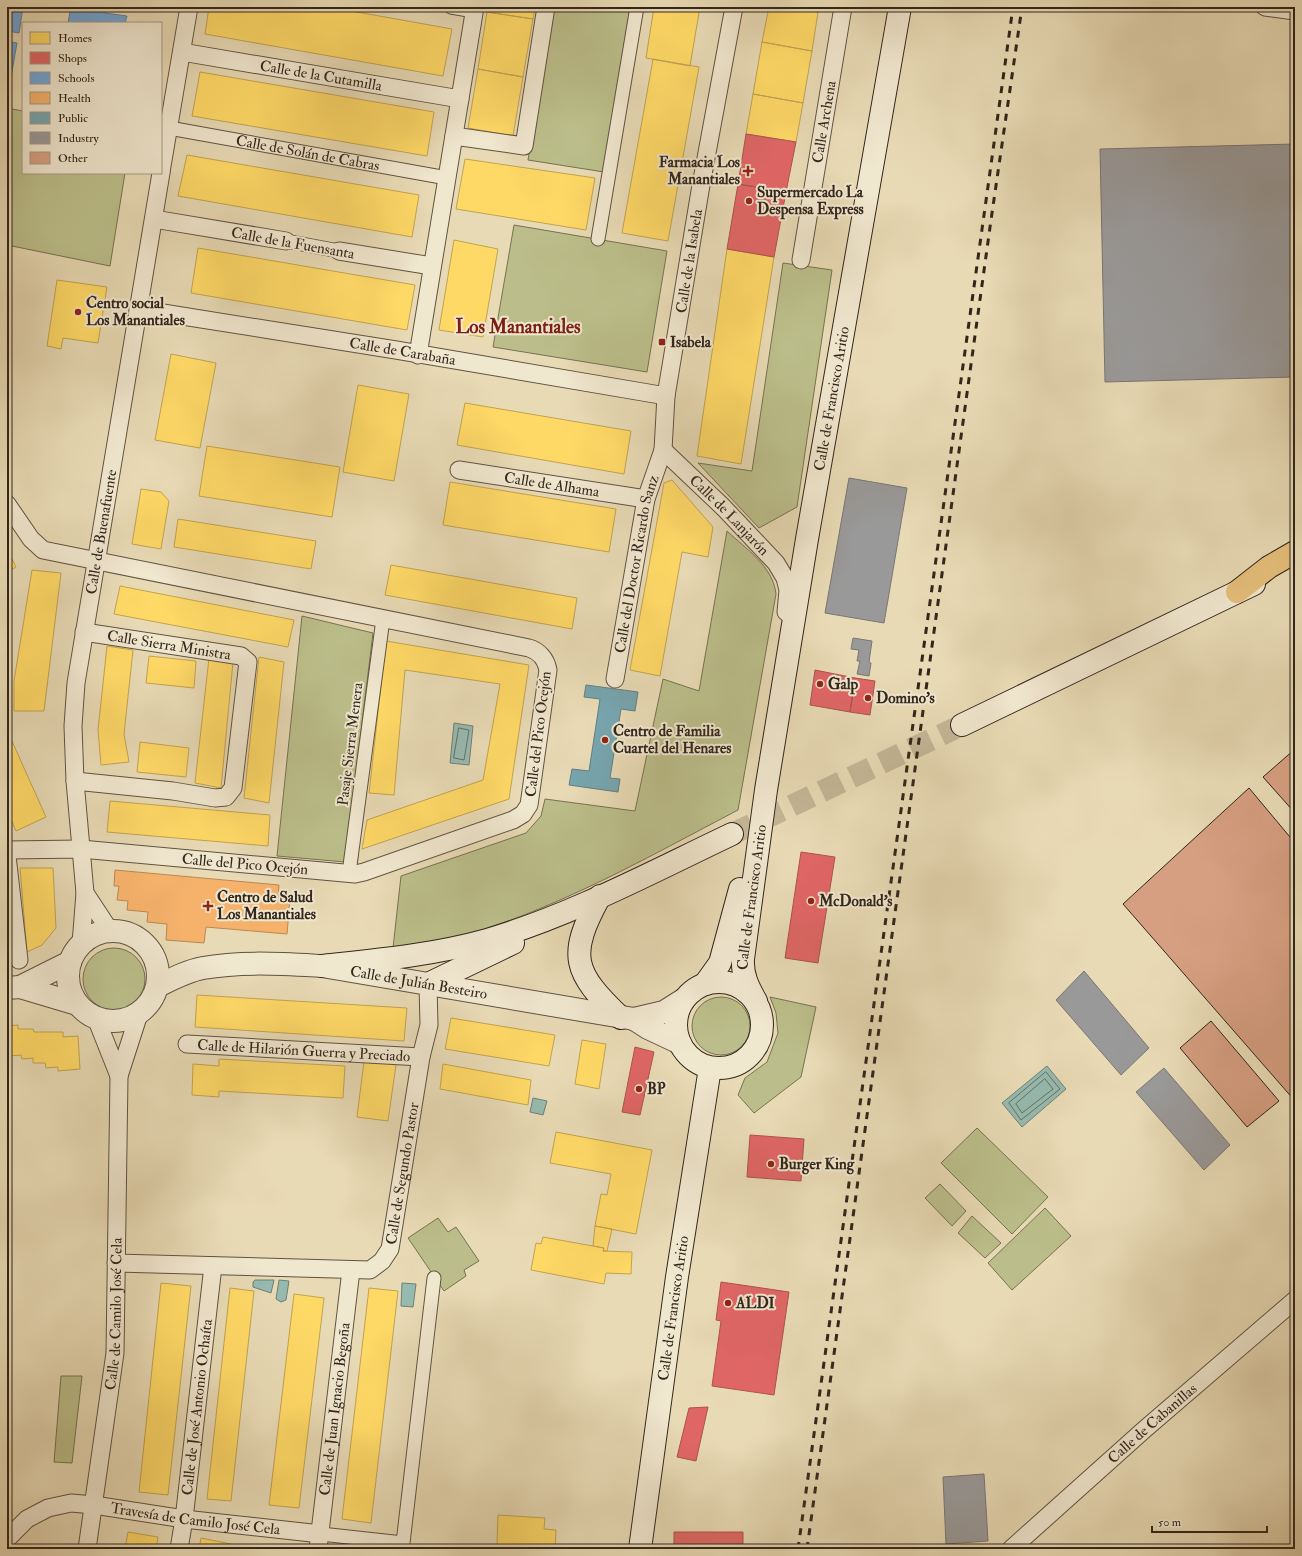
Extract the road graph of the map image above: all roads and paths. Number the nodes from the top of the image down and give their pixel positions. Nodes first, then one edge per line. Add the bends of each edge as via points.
1 (189, 7) edge
2 (451, 7) edge
3 (546, 7) edge
4 (637, 7) edge
5 (734, 7) edge
6 (843, 7) edge
7 (900, 7) edge
8 (1265, 7) edge
9 (474, 9) edge
10 (1295, 11) edge
11 (182, 52) junction
12 (460, 99) junction
13 (169, 128) junction
14 (454, 136) junction
15 (162, 166) edge
16 (161, 174) edge
17 (447, 178) junction
18 (154, 219) junction
19 (598, 239) dead end
20 (286, 241) joint
21 (339, 251) joint
22 (801, 260) dead end
23 (432, 266) junction
24 (138, 309) junction
25 (418, 354) junction
26 (666, 396) junction
27 (663, 450) junction
28 (458, 470) dead end
29 (646, 499) junction
30 (7, 504) edge
31 (1295, 552) edge
32 (95, 561) junction
33 (1295, 564) edge
34 (1295, 570) edge
35 (1237, 592) junction
36 (382, 618) junction
37 (84, 632) junction
38 (791, 640) junction
39 (615, 679) dead end
40 (962, 725) tunnel mouth
41 (75, 781) junction
42 (766, 790) junction
43 (732, 834) tunnel mouth
44 (7, 850) edge
45 (81, 850) junction
46 (7, 856) edge
47 (349, 873) junction
48 (85, 893) junction
49 (600, 896) junction
50 (110, 931) junction
51 (81, 944) junction
52 (152, 952) junction
53 (19, 960) dead end
54 (70, 962) junction
55 (322, 966) junction
56 (203, 968) junction
57 (428, 984) junction
58 (705, 984) junction
59 (158, 986) junction
60 (14, 987) edge
61 (683, 1000) junction
62 (756, 1001) junction
63 (77, 1004) junction
64 (139, 1014) junction
65 (96, 1018) junction
66 (628, 1018) junction
67 (187, 1044) dead end
68 (680, 1044) junction
69 (421, 1057) junction
70 (710, 1068) junction
71 (119, 1076) junction
72 (116, 1263) junction
73 (213, 1266) junction
74 (351, 1270) junction
75 (434, 1278) dead end
76 (1295, 1300) edge
77 (94, 1504) junction
78 (184, 1519) junction
79 (7, 1539) edge
80 (319, 1542) edge
81 (87, 1549) edge
82 (179, 1549) edge
83 (640, 1549) edge
84 (1011, 1549) edge

1 - 11 street, Calle de Buenafuente
2 - 9 street
3 - 14 street via 524,146
4 - 19 street
5 - 26 street, Calle de la Isabela
6 - 22 street, Calle Archena
7 - 38 main road, Calle de Francisco Aritio
8 - 10 street
9 - 12 street
11 - 12 street, Calle de la Cutamilla
11 - 13 street, Calle de Buenafuente
12 - 14 street
13 - 15 street, Calle de Buenafuente
13 - 17 street, Calle de Solán de Cabras
14 - 17 street
16 - 18 street, Calle de Buenafuente
17 - 23 street
18 - 20 street, Calle de la Fuensanta
18 - 24 street, Calle de Buenafuente
20 - 21 street, Calle de la Fuensanta
21 - 23 street, Calle de la Fuensanta
23 - 25 street
24 - 25 street, Calle de Carabaña
24 - 32 street, Calle de Buenafuente
25 - 26 street, Calle de Carabaña
26 - 27 street
27 - 29 street, Calle del Doctor Ricardo Sanz
27 - 38 street, Calle de Lanjarón via 776,562 788,590 786,612
28 - 29 street, Calle de Alhama
29 - 39 street, Calle del Doctor Ricardo Sanz
30 - 32 street, Calle del Pico Ocejón via 38,547
31 - 35 main road via 1269,567
32 - 36 street, Calle del Pico Ocejón
32 - 37 street, Calle de Buenafuente
33 - 35 main road
34 - 35 main road
35 - 40 main road
36 - 47 street, Pasaje Sierra Menera
36 - 47 street, Calle del Pico Ocejón via 533,649 540,654 546,664 547,676 530,805 523,814 513,820 369,870
37 - 41 street, Calle de Buenafuente via 76,683 73,726
37 - 41 street, Calle Sierra Ministra via 241,656 248,662 233,788 226,797 215,798
38 - 42 main road, Calle de Francisco Aritio
41 - 45 street, Calle de Buenafuente
42 - 58 main road, Calle de Francisco Aritio via 720,963
42 - 62 main road, Calle de Francisco Aritio via 742,969
43 - 49 main road
44 - 45 street, Calle del Pico Ocejón
45 - 47 street, Calle del Pico Ocejón
45 - 48 street, Calle de Buenafuente
46 - 53 street
48 - 50 street, Calle de Buenafuente
48 - 51 street, Calle de Buenafuente
49 - 55 main road via 530,925 470,944 412,956
49 - 57 main road via 571,916
49 - 66 main road via 580,939 581,963 589,985
50 - 51 main road via 95,935
50 - 52 main road via 129,933 146,944
51 - 54 main road
52 - 56 main road, Calle de Julián Besteiro
52 - 59 main road via 159,974
54 - 60 main road
54 - 63 main road via 68,984
55 - 56 main road, Calle de Julián Besteiro via 268,964
55 - 57 main road, Calle de Julián Besteiro
56 - 59 main road, Calle de Julián Besteiro
57 - 66 main road, Calle de Julián Besteiro
57 - 69 street, Calle de Segundo Pastor via 429,1025
58 - 61 main road
58 - 62 main road via 719,981 733,984 746,990
59 - 64 main road via 147,1006
60 - 63 main road
61 - 66 main road, Calle de Julián Besteiro via 664,1012
61 - 68 main road via 677,1012 675,1025
62 - 70 main road via 762,1017 762,1034 755,1049 743,1061 733,1066
63 - 65 main road
64 - 65 main road via 126,1020 110,1022
64 - 71 street, Calle de Camilo José Cela
65 - 71 street, Calle de Camilo José Cela
66 - 68 main road, Calle de Julián Besteiro
67 - 69 street, Calle de Hilarión Guerra y Preciado
68 - 70 main road via 696,1062
69 - 74 street, Calle de Segundo Pastor via 390,1249 382,1261 370,1270
70 - 83 main road, Calle de Francisco Aritio via 677,1277
71 - 72 street, Calle de Camilo José Cela
72 - 73 street, Calle de Segundo Pastor
72 - 77 street, Calle de Camilo José Cela via 115,1353
73 - 74 street, Calle de Segundo Pastor
73 - 78 street, Calle de José Antonio Ochaíta
74 - 80 street, Calle de Juan Ignacio Begoña
75 - 80 street via 402,1543
76 - 84 street, Calle de Cabanillas
77 - 78 street, Travesía de Camilo José Cela
77 - 79 street, Travesía de Camilo José Cela via 71,1503 48,1508 27,1519
77 - 81 street, Calle de Camilo José Cela
78 - 80 street, Travesía de Camilo José Cela
78 - 82 street, Calle de José Antonio Ochaíta

